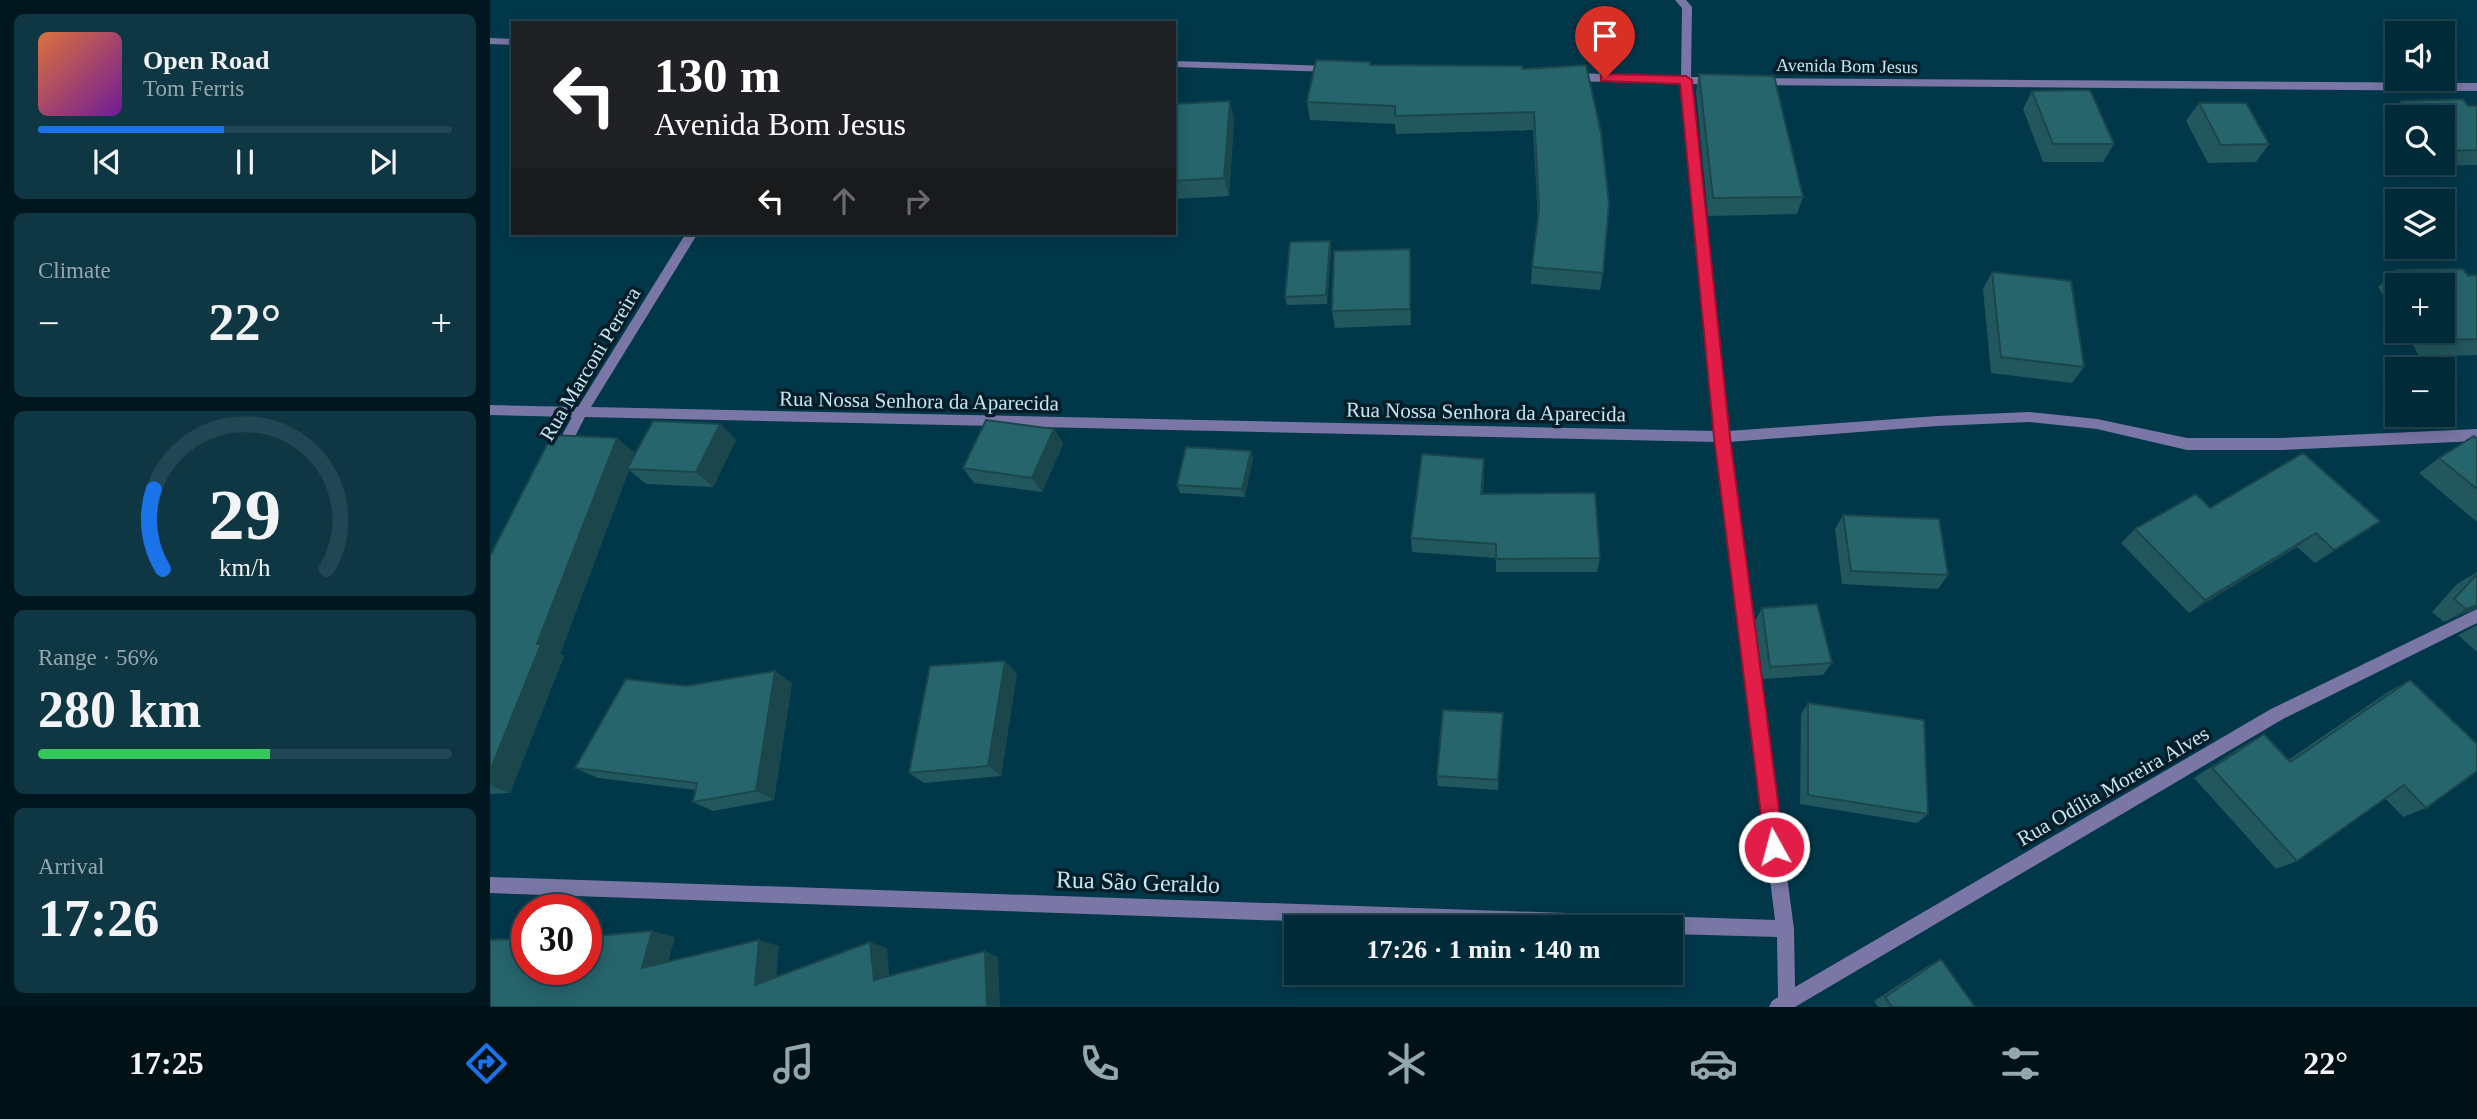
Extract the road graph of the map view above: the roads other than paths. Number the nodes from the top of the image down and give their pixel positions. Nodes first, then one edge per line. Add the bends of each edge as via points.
1 (1687, 2) edge
2 (490, 41) edge
3 (511, 42) edge
4 (1176, 64) edge
5 (1340, 69) edge
6 (1562, 76) edge
7 (1686, 80) junction
8 (1728, 81) edge
9 (1741, 81) edge
10 (2477, 87) edge
11 (691, 235) edge
12 (490, 410) edge
13 (580, 414) junction
14 (2477, 435) edge
15 (1722, 437) junction
16 (556, 461) edge
17 (2477, 616) edge
18 (490, 885) edge
19 (1785, 929) junction
20 (1783, 1004) edge

1 - 7 street
2 - 3 street
4 - 5 street
6 - 7 street
7 - 8 street
7 - 15 street
9 - 10 street, Avenida Bom Jesus
11 - 13 street, Rua Marconi Pereira
12 - 13 street, Rua Nossa Senhora da Aparecida
13 - 15 street, Rua Nossa Senhora da Aparecida
13 - 16 street, Rua Marconi Pereira
14 - 15 street, Rua Nossa Senhora da Aparecida via 2187,444 2097,424 2029,417
15 - 19 street
17 - 20 street, Rua Odília Moreira Alves via 2277,714
18 - 19 street, Rua São Geraldo
19 - 20 street

